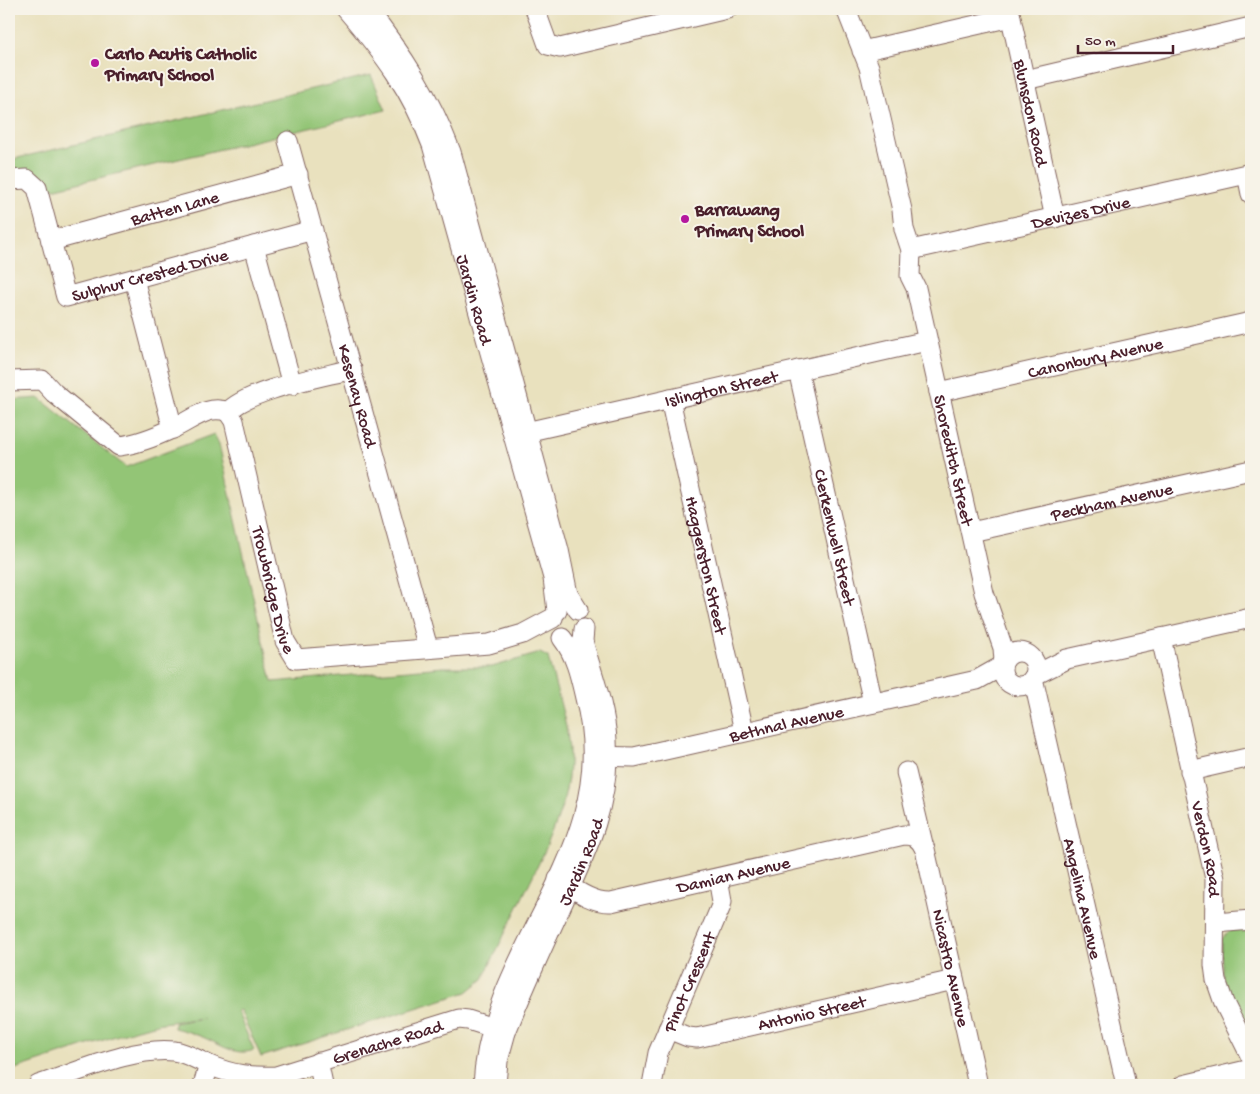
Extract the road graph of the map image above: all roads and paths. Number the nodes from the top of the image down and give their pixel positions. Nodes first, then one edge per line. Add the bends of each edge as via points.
1 (346, 9) edge
2 (367, 9) edge
3 (535, 9) edge
4 (727, 9) edge
5 (846, 9) edge
6 (694, 13) edge
7 (1010, 13) edge
8 (1251, 27) edge
9 (862, 51) junction
10 (1025, 80) junction
11 (288, 141) dead end
12 (298, 174) junction
13 (1249, 174) edge
14 (9, 180) edge
15 (1251, 194) edge
16 (1055, 218) junction
17 (313, 230) junction
18 (51, 241) junction
19 (254, 246) junction
20 (916, 249) junction
21 (134, 279) junction
22 (1251, 322) edge
23 (927, 341) junction
24 (352, 369) junction
25 (798, 370) junction
26 (9, 381) edge
27 (292, 385) junction
28 (939, 392) junction
29 (670, 399) junction
30 (228, 412) junction
31 (173, 429) junction
32 (520, 433) junction
33 (1251, 470) edge
34 (971, 532) junction
35 (578, 610) junction
36 (1251, 618) edge
37 (557, 625) junction
38 (584, 629) junction
39 (998, 630) junction
40 (1161, 638) junction
41 (428, 648) junction
42 (1026, 654) junction
43 (1067, 659) junction
44 (1003, 664) junction
45 (977, 680) junction
46 (1024, 681) junction
47 (873, 703) junction
48 (744, 731) junction
49 (600, 757) junction
50 (1251, 757) edge
51 (1190, 771) junction
52 (906, 772) dead end
53 (919, 842) junction
54 (718, 878) junction
55 (565, 883) junction
56 (1251, 920) edge
57 (1216, 923) junction
58 (954, 980) junction
59 (668, 1029) junction
60 (499, 1030) junction
61 (1251, 1057) edge
62 (318, 1062) junction
63 (209, 1065) junction
64 (1251, 1069) edge
65 (46, 1084) edge
66 (203, 1085) edge
67 (323, 1085) edge
68 (483, 1085) edge
69 (496, 1085) edge
70 (652, 1085) edge
71 (978, 1085) edge
72 (1126, 1085) edge
73 (1183, 1085) edge

1 - 32 street, Jardin Road via 388,59 419,112
2 - 32 street, Jardin Road via 396,46 437,115 451,152
3 - 6 street via 548,45 560,48
4 - 6 street
5 - 9 street, Shoreditch Street
7 - 9 street
7 - 10 street, Blunsdon Road
8 - 10 street
9 - 20 street, Shoreditch Street via 875,88 902,210
10 - 16 street, Blunsdon Road
11 - 12 street, Kesenay Road
12 - 17 street, Kesenay Road
12 - 18 street, Batten Lane
13 - 15 street
13 - 16 street, Devizes Drive
14 - 18 street, Sulphur Crested Drive via 27,179 37,188
16 - 20 street, Devizes Drive
17 - 19 street, Sulphur Crested Drive
17 - 24 street, Kesenay Road
18 - 21 street, Sulphur Crested Drive via 66,297
19 - 21 street, Sulphur Crested Drive
19 - 27 street
20 - 23 street, Shoreditch Street via 910,276 916,288
21 - 31 street
22 - 28 street, Canonbury Avenue
23 - 25 street, Islington Street
23 - 28 street, Shoreditch Street
24 - 27 street
24 - 41 street, Kesenay Road
25 - 29 street, Islington Street
25 - 47 street, Clerkenwell Street
26 - 31 street via 42,380 119,446 132,445
27 - 30 street via 240,402
28 - 34 street, Shoreditch Street
29 - 32 street, Islington Street
29 - 48 street, Haggerston Street
30 - 31 street via 214,409
30 - 41 street, Trowbridge Drive via 234,420 285,641 296,659
32 - 35 street, Jardin Road via 559,550 568,594
32 - 37 street, Jardin Road via 553,578
33 - 34 street, Peckham Avenue
34 - 39 street, Shoreditch Street via 984,593
35 - 37 street via 570,606
35 - 38 street, Jardin Road via 584,618
36 - 40 street
37 - 38 street, Trowbridge Drive via 577,637
37 - 41 street, Trowbridge Drive via 489,644
37 - 49 street, Jardin Road via 574,657
38 - 49 street, Jardin Road via 583,641 605,721
39 - 42 street, Shoreditch Street
39 - 44 street, Shoreditch Street
40 - 43 street
40 - 51 street, Verdon Road
42 - 43 street
42 - 44 street via 1011,654
42 - 46 street via 1036,666
43 - 46 street
44 - 45 street, Bethnal Avenue
44 - 46 street via 1004,677
45 - 46 street, Bethnal Avenue
45 - 47 street, Bethnal Avenue
46 - 72 street, Angelina Avenue via 1041,711
47 - 48 street, Bethnal Avenue
48 - 49 street, Bethnal Avenue via 634,756
49 - 55 street, Jardin Road via 605,792 599,820
50 - 51 street
51 - 57 street, Verdon Road via 1215,879
52 - 53 street, Nicastro Avenue
53 - 54 street, Damian Avenue via 904,835
53 - 58 street, Nicastro Avenue
54 - 55 street, Damian Avenue via 603,902
54 - 59 street, Pinot Crescent via 721,906
55 - 60 street, Jardin Road via 503,996
56 - 57 street
57 - 61 street, Verdon Road via 1216,980 1224,1004
58 - 59 street, Antonio Street via 697,1038
58 - 71 street, Nicastro Avenue
59 - 70 street, Pinot Crescent via 658,1053
60 - 62 street, Grenache Road via 458,1019
60 - 68 street, Jardin Road via 484,1067
60 - 69 street, Jardin Road
62 - 63 street, Grenache Road via 276,1076 246,1077
62 - 67 street
63 - 65 street, Grenache Road via 176,1051 158,1050 135,1054
63 - 66 street
64 - 73 street

